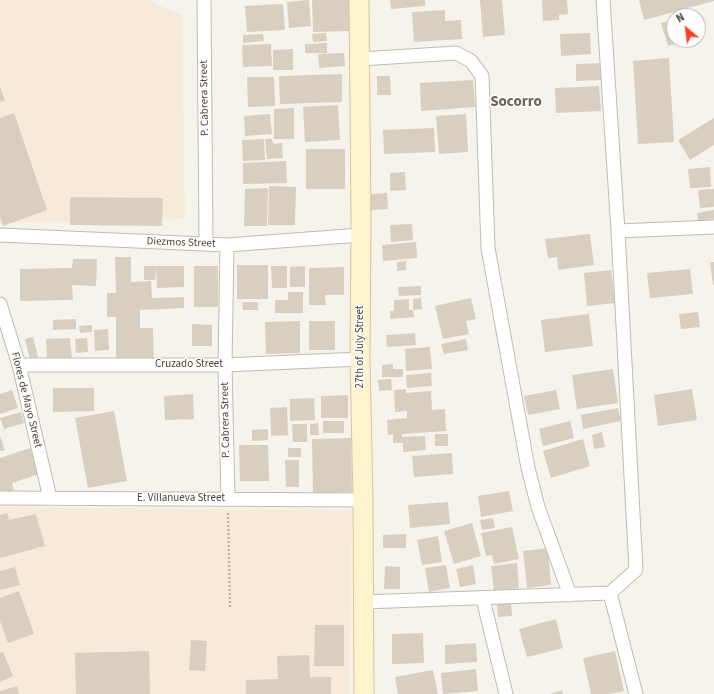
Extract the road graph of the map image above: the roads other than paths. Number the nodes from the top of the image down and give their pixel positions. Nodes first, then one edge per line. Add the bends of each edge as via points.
1 (204, 0) edge
2 (359, 0) edge
3 (604, 0) edge
4 (360, 59) junction
5 (714, 227) edge
6 (618, 231) junction
7 (0, 235) edge
8 (361, 235) junction
9 (206, 244) junction
10 (226, 245) junction
11 (0, 304) edge
12 (360, 359) junction
13 (18, 365) junction
14 (225, 365) junction
15 (0, 498) edge
16 (50, 498) junction
17 (228, 499) junction
18 (363, 500) junction
19 (610, 593) junction
20 (570, 595) junction
21 (483, 599) junction
22 (363, 602) junction
23 (364, 694) edge
24 (506, 694) edge
25 (636, 694) edge

1 - 9 street, P. Cabrera Street
2 - 4 street, 27th of July Street
3 - 6 street
4 - 8 street, 27th of July Street
4 - 20 street via 456,53 471,61 482,76 488,248 528,468 538,507
5 - 6 street
6 - 19 street via 636,570
7 - 9 street, Diezmos Street
8 - 10 street, Diezmos Street
8 - 12 street, 27th of July Street
9 - 10 street, Diezmos Street
10 - 14 street, P. Cabrera Street
11 - 13 street, Flores de Mayo Street
12 - 14 street, Cruzado Street
12 - 18 street, 27th of July Street
13 - 14 street, Cruzado Street
13 - 16 street, Flores de Mayo Street
14 - 17 street, P. Cabrera Street
15 - 16 street, E. Villanueva Street
16 - 17 street, E. Villanueva Street
17 - 18 street, E. Villanueva Street
18 - 22 street, 27th of July Street
19 - 20 street
19 - 25 street
20 - 21 street
21 - 22 street
21 - 24 street
22 - 23 street, 27th of July Street

